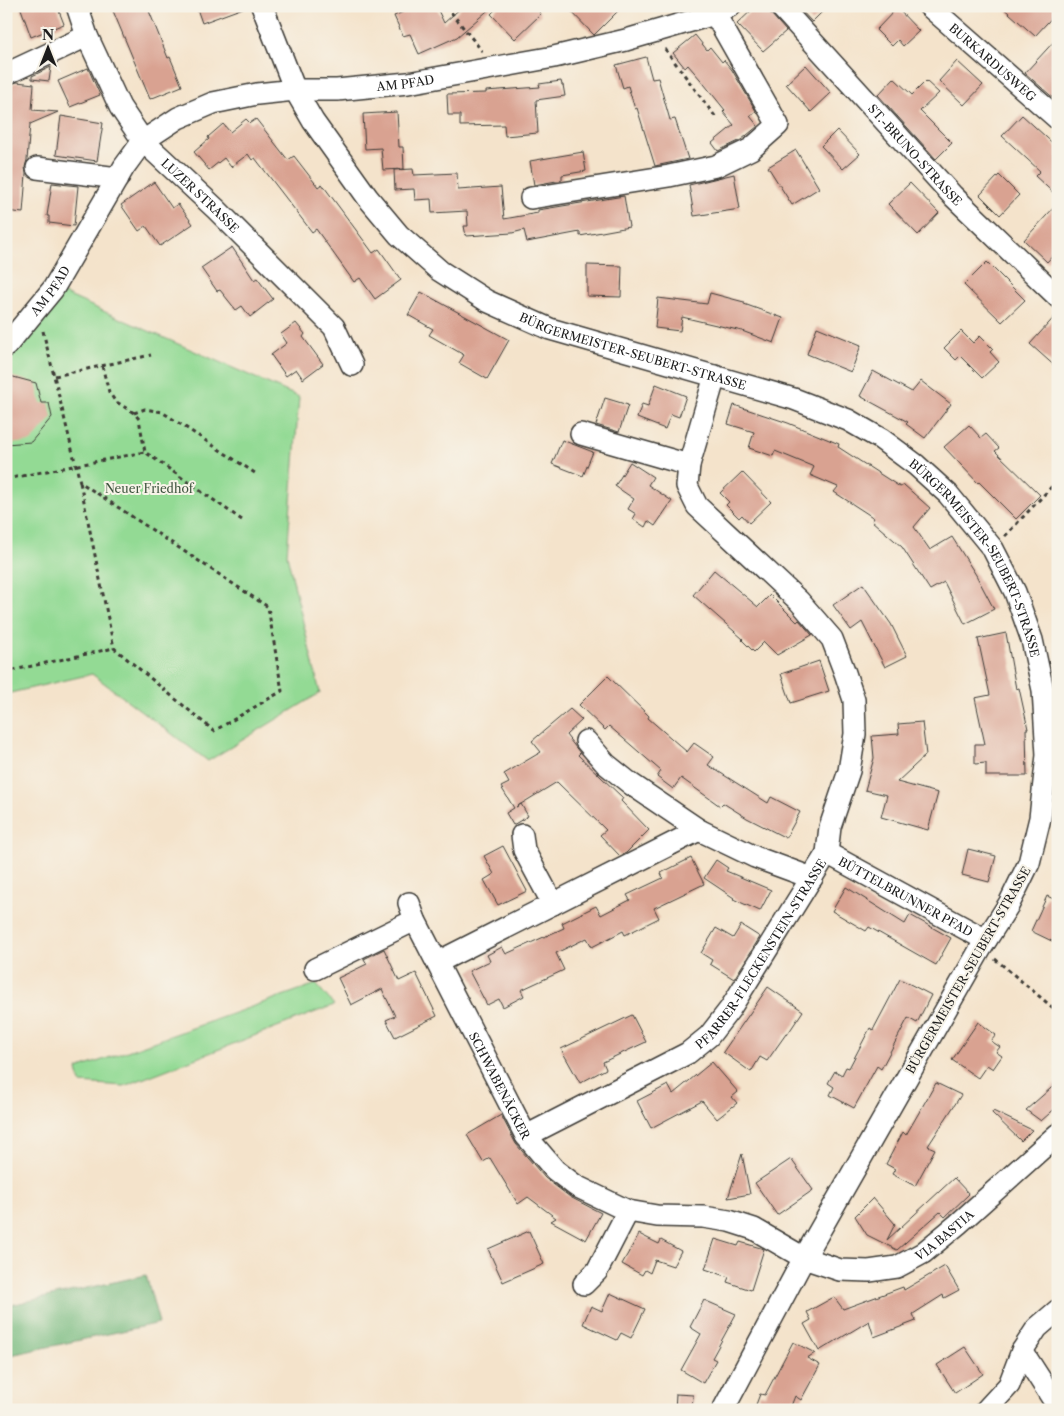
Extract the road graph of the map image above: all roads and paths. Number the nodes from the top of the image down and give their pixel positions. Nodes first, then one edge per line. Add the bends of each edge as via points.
1 (77, 6) edge
2 (262, 6) edge
3 (446, 6) edge
4 (780, 6) edge
5 (929, 6) edge
6 (723, 10) edge
7 (688, 13) edge
8 (653, 32) junction
9 (87, 36) junction
10 (495, 67) junction
11 (6, 74) edge
12 (295, 90) junction
13 (717, 118) dead end
14 (1058, 118) edge
15 (143, 141) junction
16 (37, 168) dead end
17 (118, 178) junction
18 (531, 198) dead end
19 (1058, 297) edge
20 (29, 318) junction
21 (6, 346) edge
22 (151, 355) dead end
23 (352, 365) dead end
24 (102, 366) junction
25 (54, 376) junction
26 (715, 376) junction
27 (134, 413) junction
28 (581, 434) dead end
29 (146, 452) junction
30 (689, 465) junction
31 (76, 466) junction
32 (258, 475) dead end
33 (6, 479) edge
34 (1058, 480) edge
35 (80, 482) junction
36 (242, 520) dead end
37 (993, 549) junction
38 (114, 648) junction
39 (6, 664) edge
40 (586, 741) dead end
41 (699, 830) junction
42 (522, 835) dead end
43 (827, 853) junction
44 (812, 878) junction
45 (553, 904) junction
46 (986, 940) junction
47 (438, 962) junction
48 (1001, 962) dead end
49 (315, 969) dead end
50 (1058, 1012) edge
51 (1058, 1134) edge
52 (526, 1136) junction
53 (628, 1211) junction
54 (804, 1258) junction
55 (584, 1284) dead end
56 (1058, 1310) edge
57 (1022, 1351) junction
58 (1058, 1407) edge
59 (723, 1410) edge
60 (986, 1410) edge

1 - 9 street, LUZER STRASSE
2 - 12 street, BÜRGERMEISTER-SEUBERT-STRASSE
3 - 10 path
4 - 19 street, ST.-BRUNO-STRASSE via 954,196
5 - 14 street, BURKARDUSWEG
6 - 7 street, AM PFAD
6 - 18 street, AM PFAD via 778,125 751,148 716,166
7 - 8 street, AM PFAD
8 - 10 street, AM PFAD via 554,57
8 - 13 path
9 - 11 street
9 - 15 street, LUZER STRASSE via 120,107
10 - 12 street, AM PFAD via 408,83 338,90
12 - 15 street, AM PFAD via 213,103 178,118
12 - 26 street, BÜRGERMEISTER-SEUBERT-STRASSE via 368,198 399,235 440,271 487,301 550,329
15 - 17 street, AM PFAD
15 - 23 street, LUZER STRASSE via 334,326
16 - 17 street
17 - 20 street, AM PFAD via 53,289
20 - 21 street, AM PFAD
20 - 25 path via 42,324
22 - 24 path
24 - 25 path
24 - 27 path via 108,392 115,401
25 - 31 path
26 - 30 street, PFARRER-FLECKENSTEIN-STRASSE
26 - 37 street, BÜRGERMEISTER-SEUBERT-STRASSE via 794,399 848,420 881,439 948,494
27 - 29 path via 139,419
27 - 32 path via 146,409 162,412
28 - 30 street
29 - 31 path
29 - 36 path
30 - 43 street, PFARRER-FLECKENSTEIN-STRASSE via 687,486 697,506 799,601 832,639 845,672 854,700 855,734 849,771 830,827
31 - 33 path
31 - 35 path
34 - 37 path
35 - 38 path
35 - 38 path via 268,607 282,691 214,731
37 - 46 street, BÜRGERMEISTER-SEUBERT-STRASSE via 1015,592 1032,640 1043,690 1047,755 1040,818 1030,863
38 - 39 path via 14,670
40 - 41 street via 606,764 631,784
41 - 44 street via 754,857
41 - 45 street
42 - 45 street via 524,850
43 - 44 street, PFARRER-FLECKENSTEIN-STRASSE
43 - 46 street, BÜTTELBRUNNER PFAD
44 - 52 street, PFARRER-FLECKENSTEIN-STRASSE via 730,1009 709,1036 688,1053
45 - 47 street
46 - 54 street, BÜRGERMEISTER-SEUBERT-STRASSE
47 - 49 street, SCHWABENÄCKER via 412,911
47 - 52 street, SCHWABENÄCKER
48 - 50 path
51 - 54 street, VIA BASTIA via 923,1254 897,1267 869,1271 840,1270
52 - 53 street, SCHWABENÄCKER via 556,1170 576,1186
53 - 54 street, SCHWABENÄCKER via 729,1221 754,1229
53 - 55 street via 597,1271
54 - 59 street, BÜRGERMEISTER-SEUBERT-STRASSE
56 - 57 street via 1036,1328
57 - 58 street
57 - 60 street via 1009,1385

